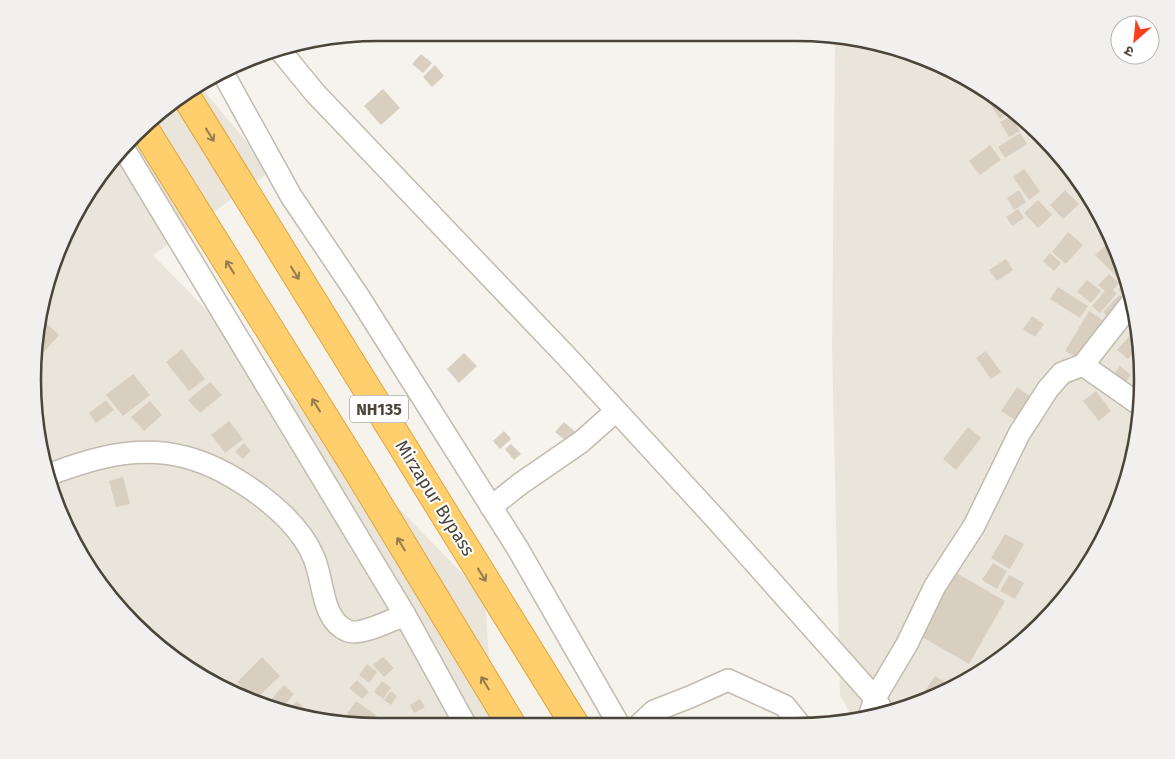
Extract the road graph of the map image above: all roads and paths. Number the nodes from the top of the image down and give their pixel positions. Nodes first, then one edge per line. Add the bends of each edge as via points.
1 (285, 55) edge
2 (226, 78) edge
3 (189, 100) edge
4 (147, 133) edge
5 (127, 154) edge
6 (1126, 310) edge
7 (1083, 365) junction
8 (1133, 400) edge
9 (616, 411) junction
10 (55, 473) edge
11 (492, 506) junction
12 (405, 615) junction
13 (878, 707) edge
14 (875, 708) edge
15 (462, 718) edge
16 (507, 718) edge
17 (570, 718) edge
18 (615, 718) edge
19 (646, 718) edge
20 (794, 718) edge

1 - 9 street via 315,93
2 - 11 street via 291,196
3 -> 17 highway, Mirzapur Bypass / NH135
16 -> 4 highway, NH135
5 - 12 street
6 - 7 street
7 - 8 street
7 - 13 street via 1062,373 1019,434 974,526 934,586
9 - 11 street via 581,442
9 - 14 street
10 - 12 street via 101,458 158,452 182,455 219,470 244,483 298,530 315,559 335,623 357,634
11 - 18 street
12 - 15 street
19 - 20 street via 654,711 728,680 784,706

